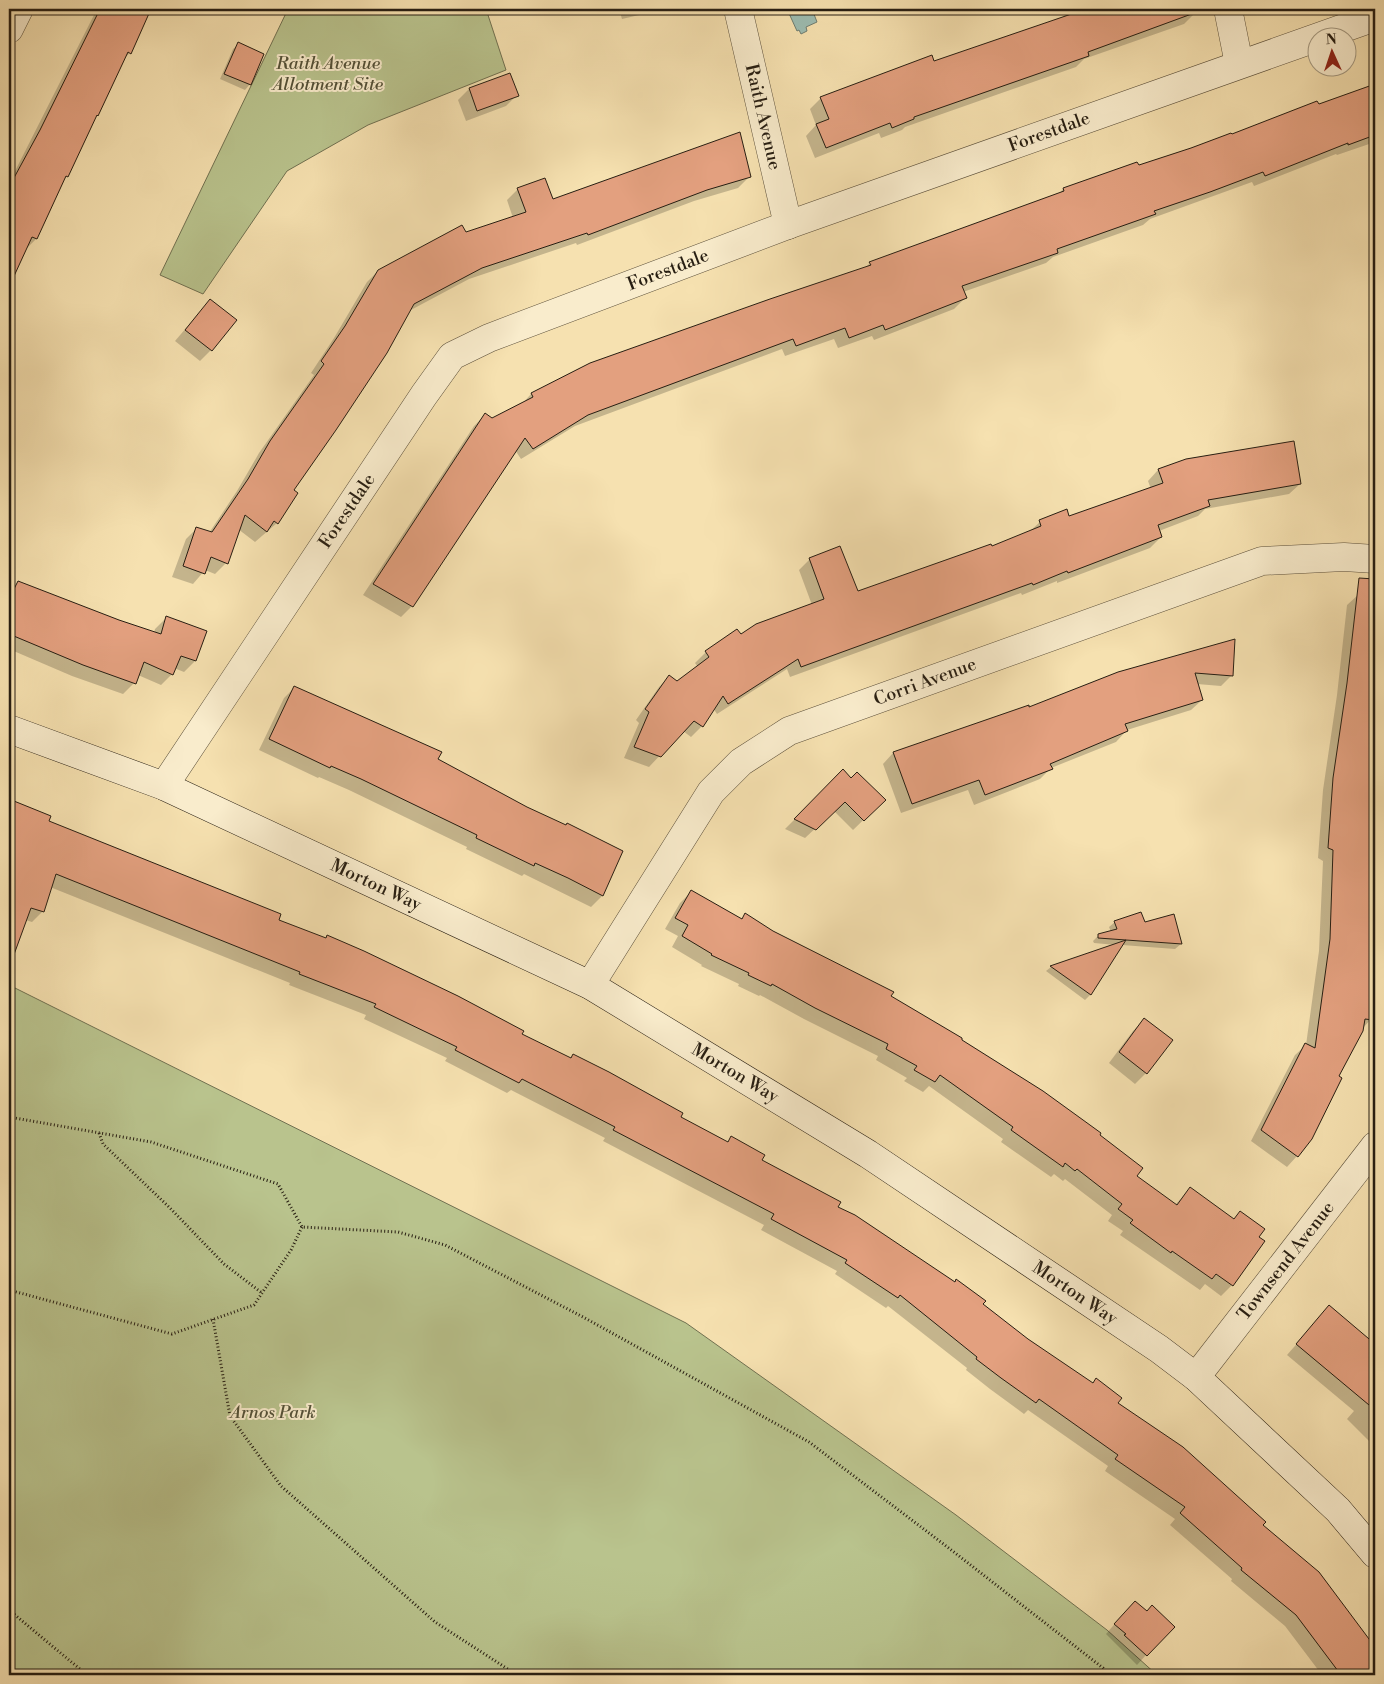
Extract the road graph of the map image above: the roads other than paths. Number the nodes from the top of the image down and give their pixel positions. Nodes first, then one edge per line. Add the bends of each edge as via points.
1 (19, 9) edge
2 (738, 9) edge
3 (1228, 9) edge
4 (1375, 17) edge
5 (9, 30) edge
6 (1239, 64) junction
7 (788, 224) junction
8 (1375, 559) edge
9 (9, 729) edge
10 (164, 786) junction
11 (590, 985) junction
12 (1375, 1146) edge
13 (1196, 1377) junction
14 (1375, 1554) edge

1 - 5 street
2 - 7 street, Raith Avenue
3 - 6 street
4 - 6 street, Forestdale
6 - 7 street, Forestdale
7 - 10 street, Forestdale via 489,338 452,356
8 - 11 street, Corri Avenue via 1344,557 1262,561 789,731 741,762 711,792
9 - 10 street, Morton Way
10 - 11 street, Morton Way
11 - 13 street, Morton Way via 868,1154
12 - 13 street, Townsend Avenue
13 - 14 street, Morton Way via 1338,1510

